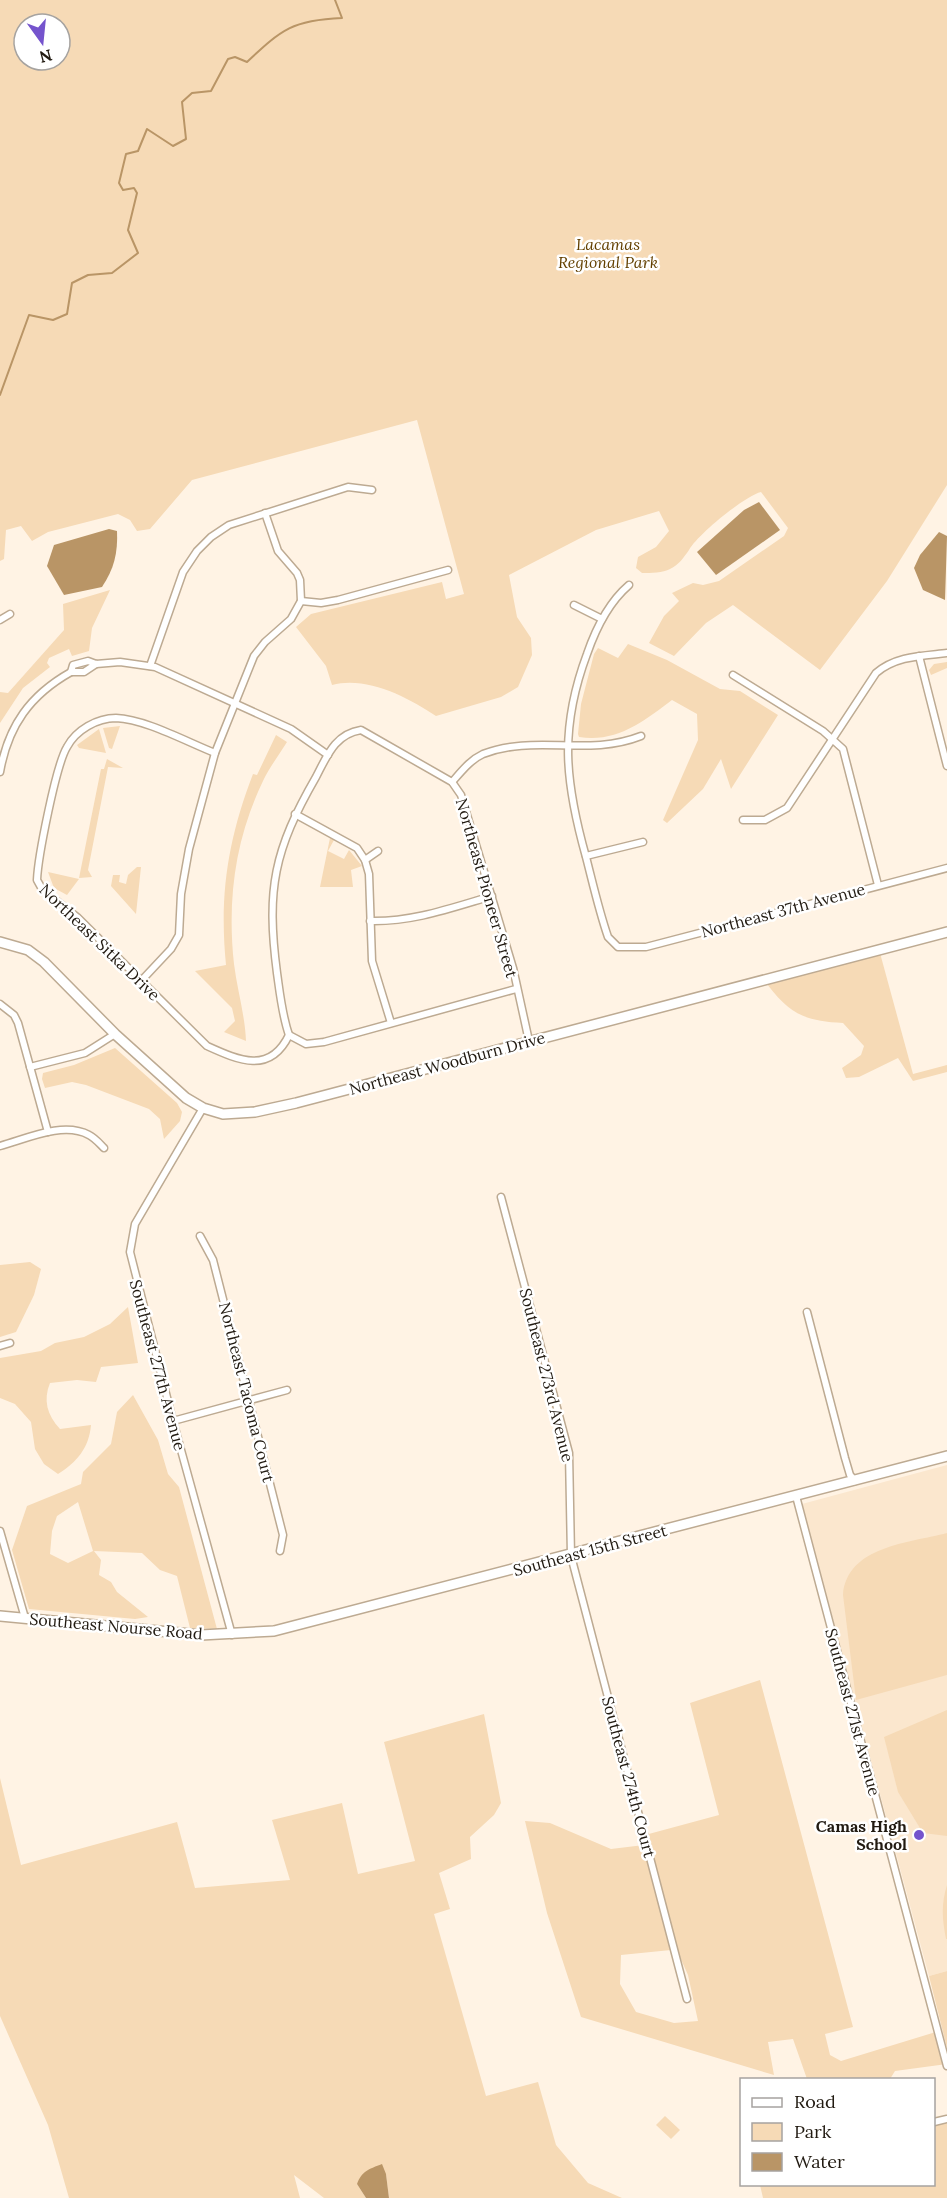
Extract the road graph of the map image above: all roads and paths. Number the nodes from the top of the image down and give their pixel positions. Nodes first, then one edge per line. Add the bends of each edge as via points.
1 (372, 490) dead end
2 (265, 513) junction
3 (448, 570) dead end
4 (629, 585) dead end
5 (302, 601) junction
6 (574, 605) dead end
7 (9, 614) dead end
8 (602, 619) junction
9 (0, 620) edge
10 (947, 652) edge
11 (919, 656) junction
12 (96, 664) junction
13 (150, 666) junction
14 (71, 672) junction
15 (733, 675) dead end
16 (236, 702) junction
17 (640, 736) dead end
18 (834, 739) junction
19 (568, 746) junction
20 (2, 749) edge
21 (215, 753) junction
22 (328, 755) junction
23 (947, 766) edge
24 (0, 772) edge
25 (452, 782) junction
26 (295, 814) junction
27 (743, 820) dead end
28 (643, 843) dead end
29 (378, 851) dead end
30 (586, 856) junction
31 (365, 860) junction
32 (947, 868) edge
33 (878, 885) junction
34 (492, 896) junction
35 (370, 921) junction
36 (947, 932) edge
37 (0, 942) edge
38 (141, 981) junction
39 (516, 989) junction
40 (0, 1004) edge
41 (391, 1023) junction
42 (115, 1034) junction
43 (289, 1035) junction
44 (529, 1041) junction
45 (30, 1067) junction
46 (203, 1108) junction
47 (48, 1132) junction
48 (0, 1146) edge
49 (104, 1148) dead end
50 (501, 1197) dead end
51 (200, 1236) dead end
52 (807, 1312) dead end
53 (10, 1343) dead end
54 (0, 1346) edge
55 (287, 1390) dead end
56 (249, 1401) junction
57 (173, 1421) junction
58 (947, 1456) edge
59 (855, 1481) junction
60 (796, 1496) junction
61 (0, 1531) edge
62 (280, 1551) dead end
63 (571, 1556) junction
64 (0, 1616) edge
65 (25, 1618) junction
66 (232, 1635) junction
67 (687, 1999) dead end
68 (947, 2066) edge

1 - 2 street via 348,487
2 - 5 street via 278,551 300,580
2 - 13 street via 229,525 196,551 183,572
3 - 5 street via 338,600
4 - 8 street via 616,595
5 - 16 street via 291,619 254,656
6 - 8 street
7 - 9 street
8 - 19 street via 578,677 569,718
10 - 11 street
11 - 18 street via 895,660 876,673
11 - 23 street
12 - 13 street
12 - 14 street via 84,672
12 - 14 street via 81,662 73,665
13 - 16 street
14 - 20 street via 33,698
15 - 18 street
16 - 21 street
16 - 22 street via 291,729
17 - 19 street via 620,744
18 - 27 street via 787,808 765,820
18 - 33 street via 846,756
19 - 25 street via 512,748 483,755 465,766
19 - 30 street via 570,795
20 - 24 street
21 - 38 street via 184,870 179,936
21 - 38 street, Northeast Sitka Drive via 130,720 114,718 85,728 73,738 62,758 38,880 42,889 77,916
22 - 25 street, Northeast Pioneer Street via 340,737 361,730
22 - 26 street, Northeast Pioneer Street
25 - 34 street, Northeast Pioneer Street via 466,807
26 - 31 street via 357,848
26 - 43 street, Northeast Pioneer Street via 275,872 271,928
28 - 30 street
29 - 31 street
30 - 33 street, Northeast 37th Avenue via 608,937 618,947 646,947
31 - 35 street
32 - 33 street, Northeast 37th Avenue
34 - 35 street via 398,922
34 - 39 street, Northeast Pioneer Street
35 - 41 street via 372,961
36 - 44 street, Northeast Woodburn Drive
37 - 42 street, Northeast Woodburn Drive via 28,950 44,962
38 - 43 street, Northeast Sitka Drive via 199,1040 234,1058 262,1061 279,1051
39 - 41 street
39 - 44 street, Northeast Pioneer Street
40 - 45 street via 14,1014
41 - 43 street via 317,1043 306,1044
42 - 45 street via 85,1053
42 - 46 street, Northeast Woodburn Drive
44 - 46 street, Northeast Woodburn Drive via 255,1112 223,1114
45 - 47 street
46 - 57 street, Southeast 277th Avenue via 131,1237 133,1269
47 - 48 street
47 - 49 street via 89,1135
50 - 63 street, Southeast 273rd Avenue via 569,1453
51 - 56 street, Northeast Tacoma Court via 211,1253
52 - 59 street via 844,1458
53 - 54 street
55 - 56 street
56 - 57 street
56 - 62 street, Northeast Tacoma Court via 283,1535
57 - 66 street, Southeast 277th Avenue
58 - 59 street, Southeast 15th Street
59 - 60 street, Southeast 15th Street
60 - 63 street, Southeast 15th Street
60 - 68 street, Southeast 271st Avenue
61 - 65 street
63 - 66 street, Southeast 15th Street via 297,1626
63 - 67 street, Southeast 274th Court
64 - 65 street, Southeast Nourse Road
65 - 66 street, Southeast Nourse Road

